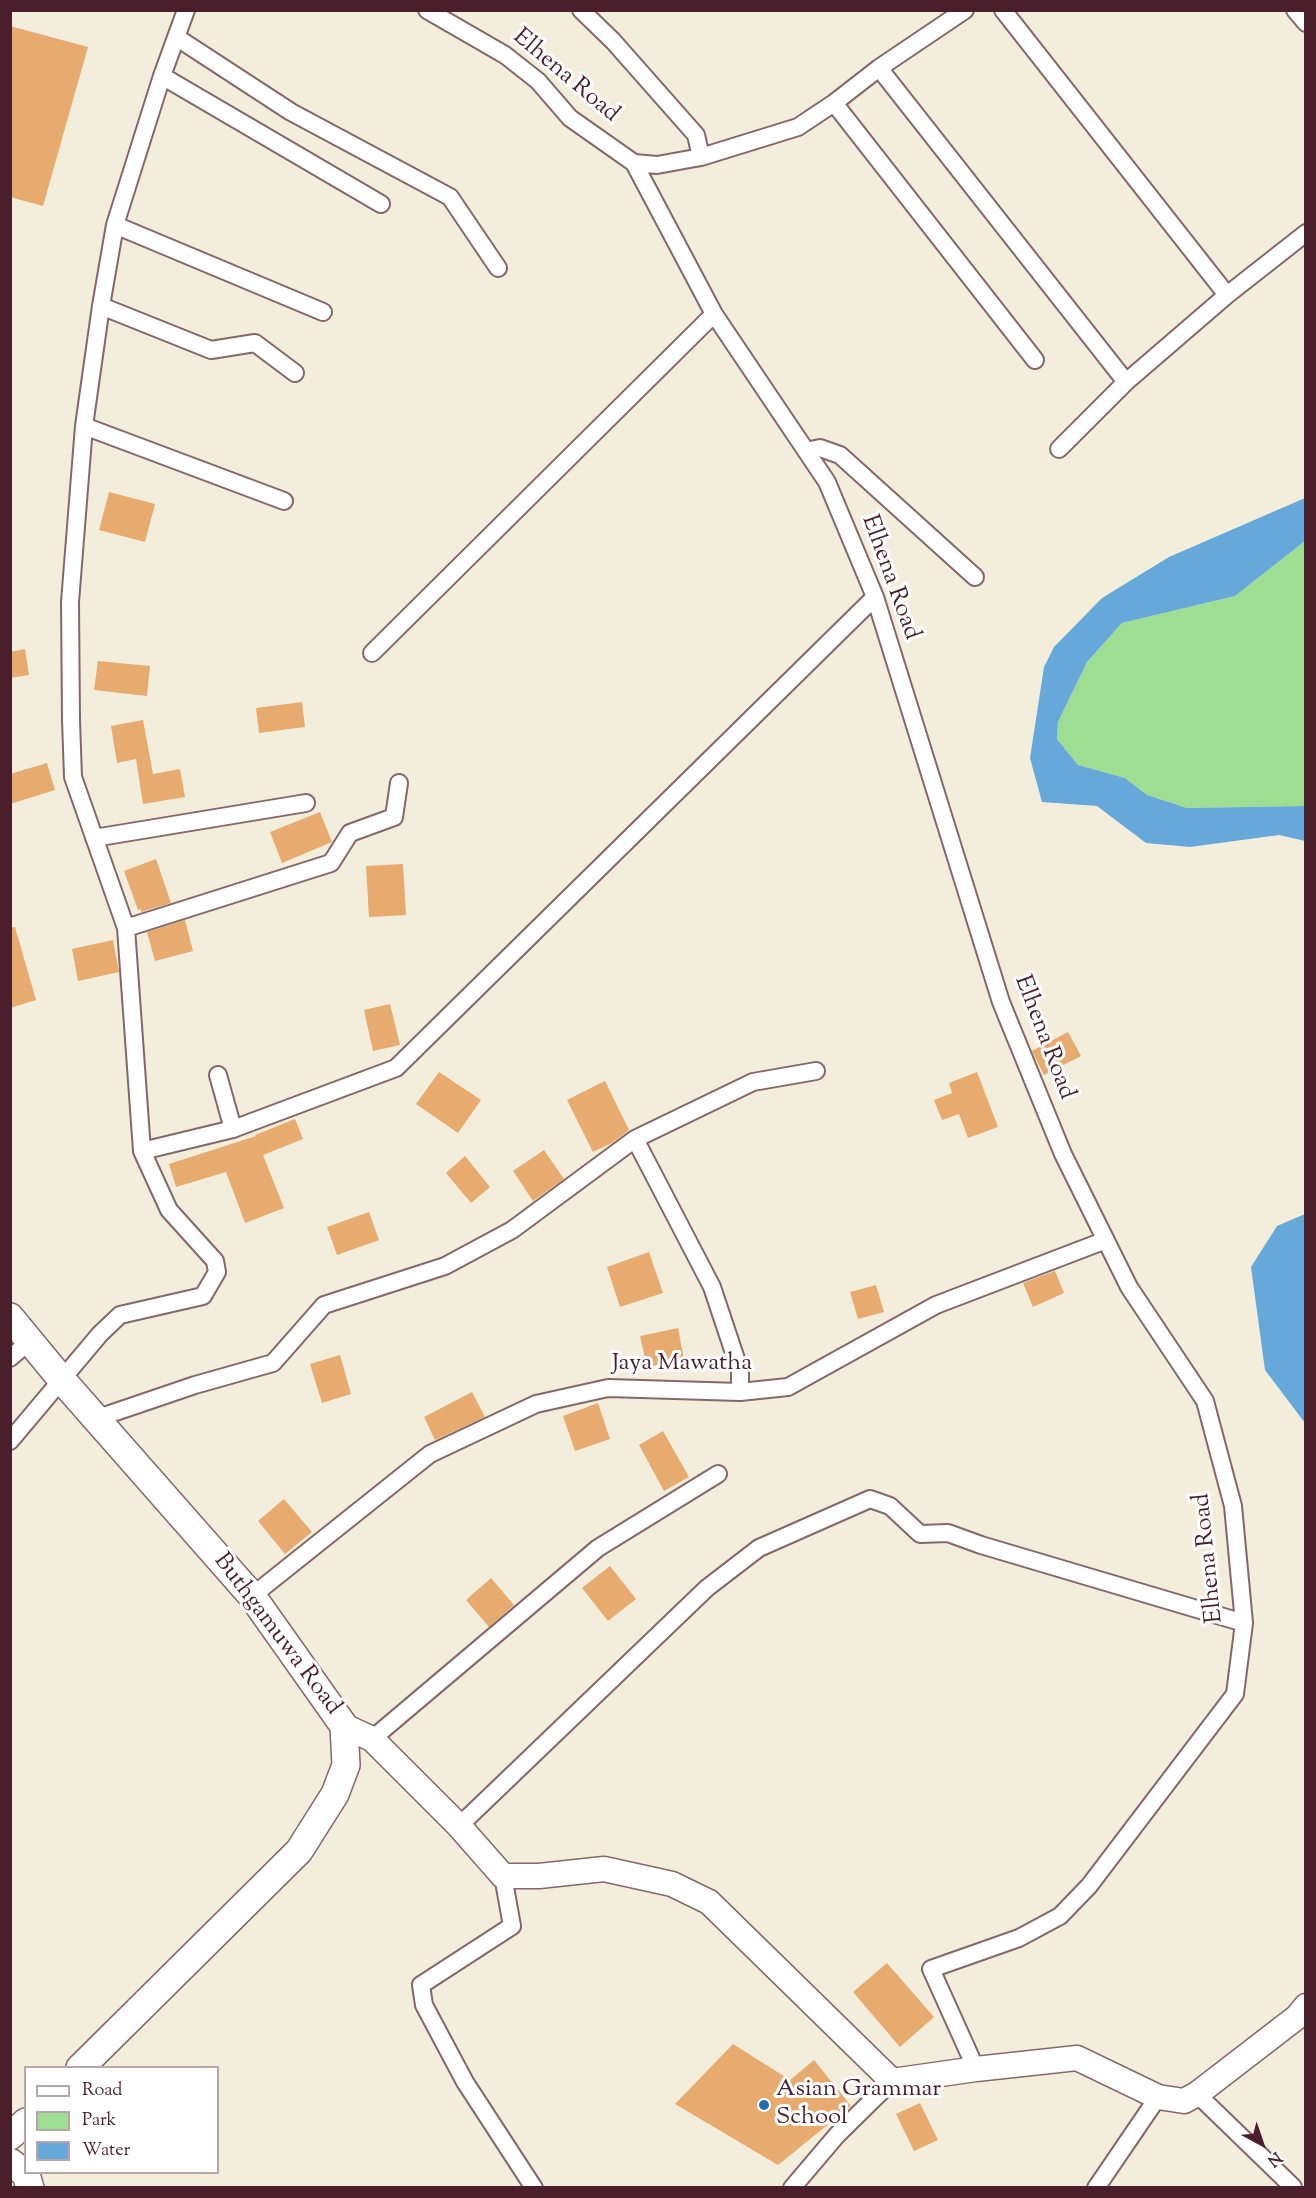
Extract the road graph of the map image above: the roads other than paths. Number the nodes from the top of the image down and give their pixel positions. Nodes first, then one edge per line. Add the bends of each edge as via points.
1 (186, 10) edge
2 (427, 10) edge
3 (581, 10) edge
4 (965, 10) edge
5 (1003, 10) edge
6 (1296, 10) edge
7 (1305, 24) edge
8 (176, 37) junction
9 (879, 68) junction
10 (162, 76) junction
11 (834, 103) junction
12 (701, 158) junction
13 (634, 163) junction
14 (381, 204) dead end
15 (115, 225) junction
16 (1305, 234) edge
17 (498, 268) dead end
18 (1227, 295) junction
19 (101, 306) junction
20 (323, 312) dead end
21 (714, 314) junction
22 (1035, 360) dead end
23 (295, 374) dead end
24 (1126, 382) junction
25 (84, 426) junction
26 (1059, 449) dead end
27 (806, 451) junction
28 (284, 501) dead end
29 (975, 577) dead end
30 (875, 597) junction
31 (372, 653) dead end
32 (399, 783) dead end
33 (306, 803) dead end
34 (94, 838) junction
35 (126, 928) junction
36 (816, 1071) dead end
37 (218, 1075) dead end
38 (233, 1129) junction
39 (635, 1139) junction
40 (142, 1151) junction
41 (1106, 1240) junction
42 (10, 1317) edge
43 (20, 1350) edge
44 (62, 1380) junction
45 (740, 1392) junction
46 (98, 1418) junction
47 (10, 1441) edge
48 (718, 1474) dead end
49 (252, 1596) junction
50 (1244, 1623) junction
51 (344, 1726) junction
52 (372, 1739) junction
53 (459, 1826) junction
54 (503, 1876) junction
55 (1305, 2006) edge
56 (81, 2066) edge
57 (976, 2069) junction
58 (892, 2081) junction
59 (1197, 2094) junction
60 (1158, 2097) junction
61 (24, 2124) edge
62 (10, 2136) edge
63 (534, 2187) edge
64 (792, 2187) edge
65 (1096, 2187) edge
66 (1293, 2187) edge

1 - 8 street
2 - 13 street, Elhena Road via 505,55 538,81 570,118
3 - 12 street via 696,135
4 - 9 street
5 - 18 street
6 - 7 street
8 - 10 street
8 - 17 street via 291,112 450,197
9 - 11 street
9 - 24 street
10 - 14 street
10 - 15 street
11 - 12 street via 798,127
11 - 22 street
12 - 13 street via 657,165
13 - 21 street, Elhena Road
15 - 19 street
15 - 20 street
16 - 18 street
18 - 24 street
19 - 23 street via 211,350 255,343
19 - 25 street
21 - 27 street, Elhena Road
21 - 31 street
24 - 26 street
25 - 28 street
25 - 34 street via 70,602 71,720 74,777
27 - 29 street via 820,448 840,455
27 - 30 street, Elhena Road via 827,482
30 - 38 street via 396,1068
30 - 41 street, Elhena Road via 1001,1002 1063,1154
32 - 35 street via 394,817 350,833 331,863
33 - 34 street
34 - 35 street
35 - 40 street
36 - 39 street via 753,1082
37 - 38 street
38 - 40 street
39 - 45 street via 712,1287 740,1371
39 - 46 street via 512,1230 446,1266 324,1305 273,1363
40 - 44 street via 169,1210 214,1262 217,1272 203,1296 120,1315
41 - 45 street, Jaya Mawatha via 936,1305 788,1387
41 - 50 street, Elhena Road via 1129,1287 1205,1401 1233,1506
42 - 43 main road, Buthgamuwa Road
43 - 44 main road, Buthgamuwa Road
44 - 46 main road, Buthgamuwa Road
44 - 47 street
45 - 49 street, Jaya Mawatha via 608,1388 537,1404 430,1454
46 - 49 main road, Buthgamuwa Road
48 - 52 street via 598,1548
49 - 51 main road, Buthgamuwa Road
50 - 53 street via 948,1533 920,1534 890,1506 870,1499 759,1548 707,1588
50 - 57 street, Elhena Road via 1235,1694 1089,1886 1060,1916 1019,1938 931,1968
51 - 52 street
51 - 56 main road, Buthgamuwa Road via 346,1765 335,1794 299,1851
52 - 53 street
53 - 54 street
54 - 58 street via 604,1869 672,1884 709,1902
54 - 63 street via 512,1926 422,1985 424,2005 465,2082
55 - 59 street via 1297,2018
57 - 58 street
57 - 60 street via 1077,2058
58 - 64 street
59 - 60 street via 1184,2101
59 - 66 street
60 - 65 street
61 - 62 main road

